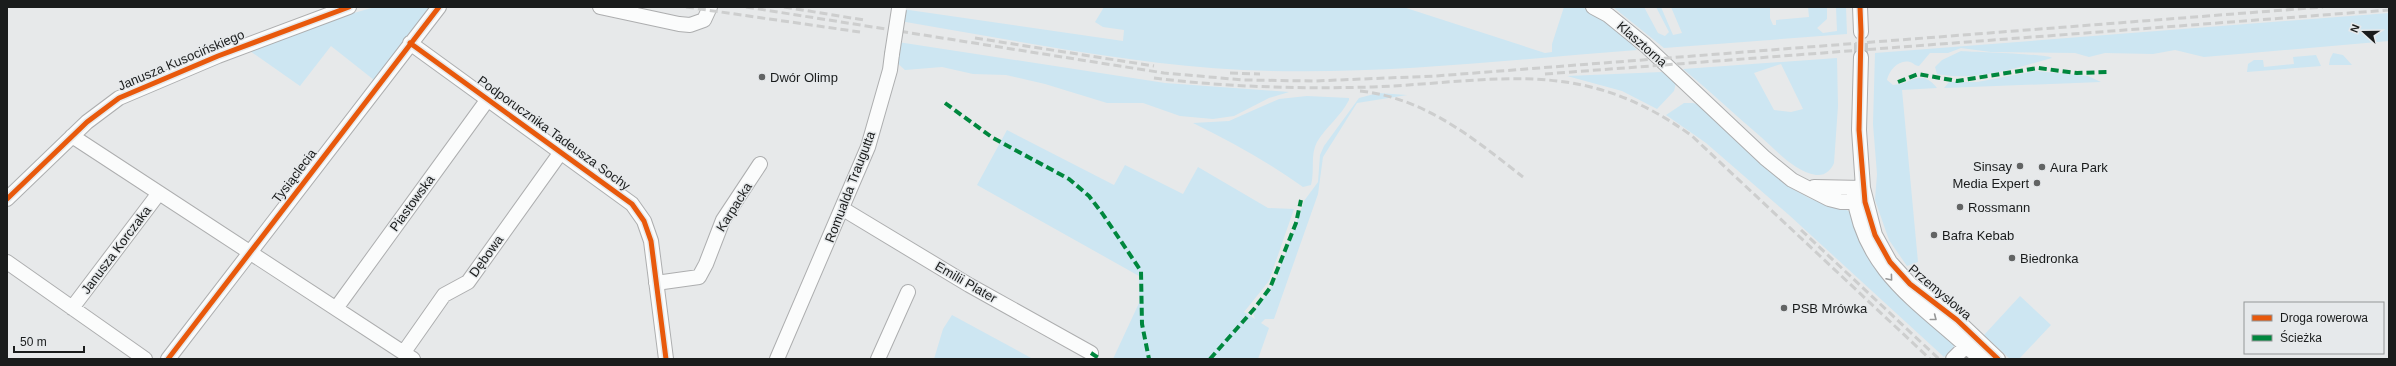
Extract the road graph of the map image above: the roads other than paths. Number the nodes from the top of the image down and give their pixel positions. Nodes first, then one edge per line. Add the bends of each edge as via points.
1 (349, 7) edge
2 (438, 7) edge
3 (600, 7) edge
4 (1593, 7) edge
5 (1860, 7) edge
6 (899, 8) edge
7 (709, 11) edge
8 (1861, 32) tunnel mouth
9 (410, 43) junction
10 (1861, 57) tunnel mouth
11 (488, 99) junction
12 (72, 136) junction
13 (561, 152) junction
14 (760, 164) dead end
15 (159, 192) junction
16 (1859, 195) junction
17 (7, 199) edge
18 (842, 209) junction
19 (250, 252) junction
20 (7, 262) edge
21 (656, 283) junction
22 (908, 292) dead end
23 (336, 307) junction
24 (72, 308) junction
25 (1971, 342) junction
26 (1091, 353) dead end
27 (409, 356) edge
28 (145, 359) edge
29 (168, 359) edge
30 (666, 359) edge
31 (778, 359) edge
32 (878, 359) edge
33 (1953, 359) edge
34 (1980, 359) edge
35 (1998, 359) edge

1 - 12 street, Janusza Kusocińskiego via 299,24 136,89 105,107
2 - 9 street, Tysiąclecia
3 - 7 street via 680,24 696,24
4 - 16 street, Klasztorna via 1636,37 1770,162 1802,185
5 - 8 street
6 - 18 street, Romualda Traugutta, bridge via 890,70 868,147
9 - 11 street, Podporucznika Tadeusza Sochy
9 - 19 street, Tysiąclecia
10 - 16 street, Przemysłowa via 1859,130 1863,155
11 - 13 street, Podporucznika Tadeusza Sochy
11 - 23 street, Piastowska
12 - 15 street
12 - 17 street, Janusza Kusocińskiego
13 - 21 street, Podporucznika Tadeusza Sochy via 636,209 644,221 651,241
13 - 27 street, Dębowa via 468,282 444,295
14 - 21 street, Karpacka via 723,220 699,277
15 - 19 street
15 - 24 street, Janusza Korczaka
16 - 25 street, Przemysłowa via 1875,235 1890,262
18 - 26 street, Emilii Plater via 969,285
18 - 31 street, Romualda Traugutta
19 - 23 street
19 - 29 street, Tysiąclecia
20 - 24 street
21 - 30 street, Podporucznika Tadeusza Sochy
22 - 32 street
23 - 27 street
24 - 28 street
25 - 33 street
25 - 34 street, Przemysłowa
25 - 35 street, Przemysłowa

